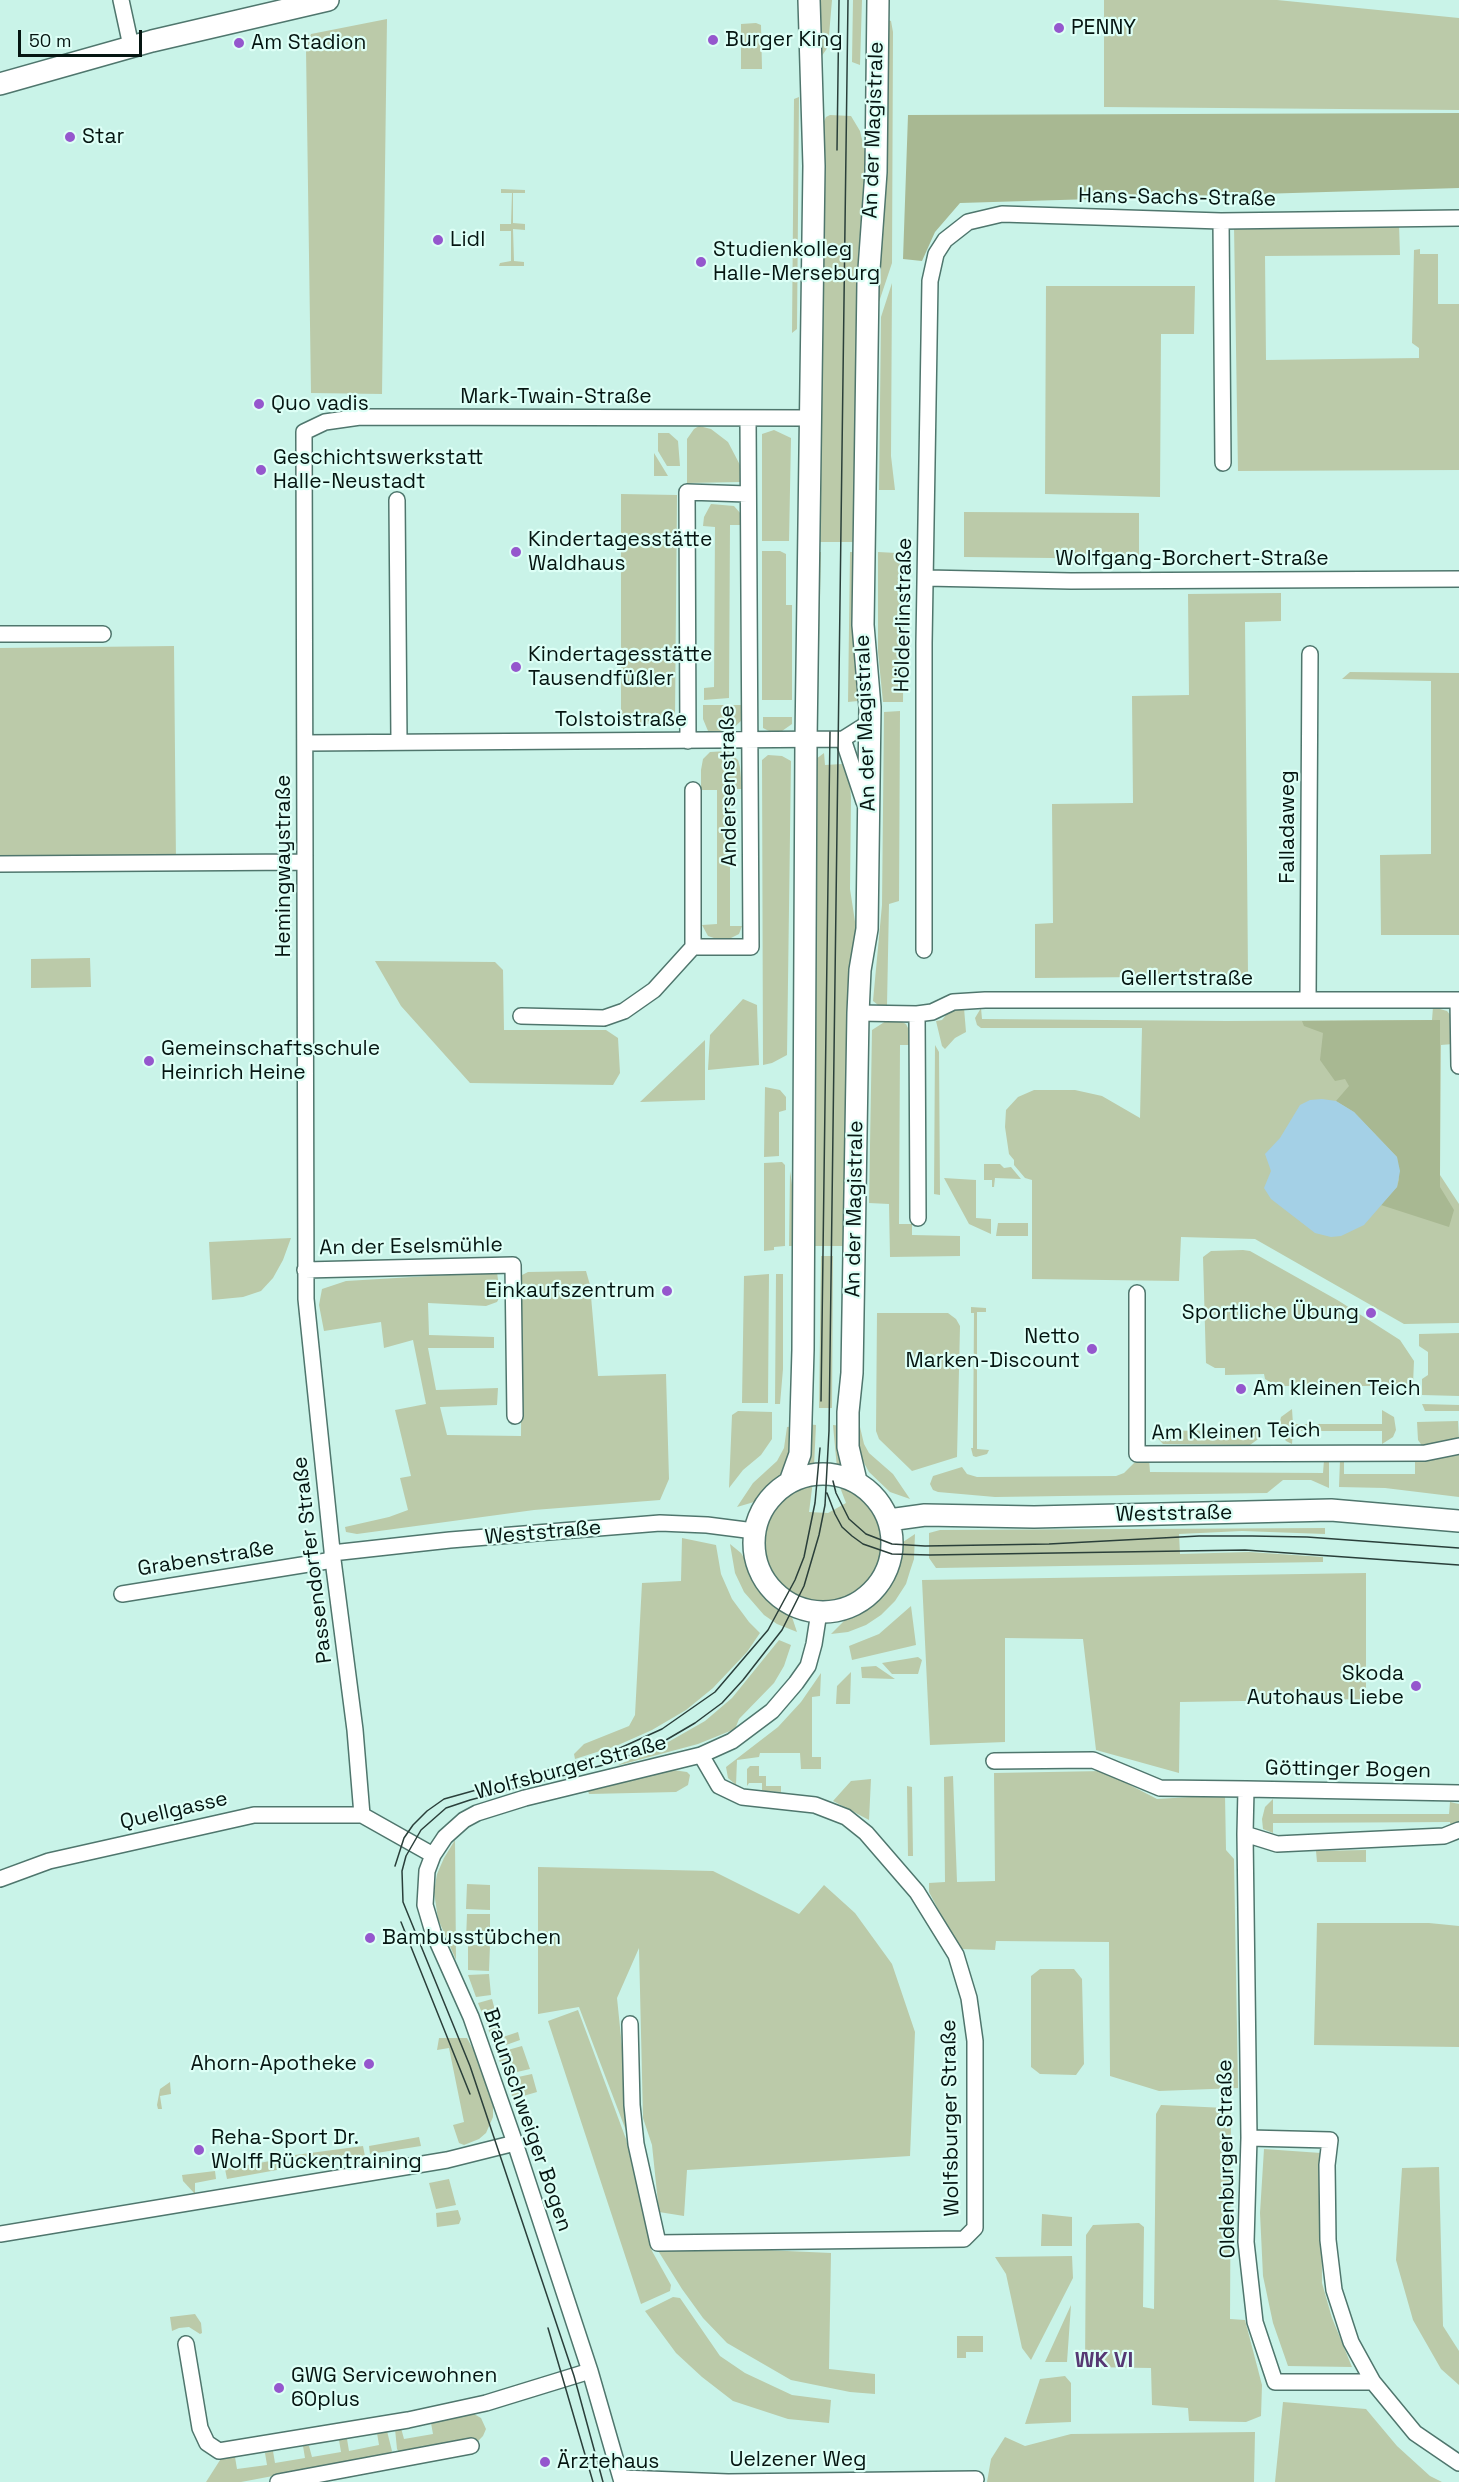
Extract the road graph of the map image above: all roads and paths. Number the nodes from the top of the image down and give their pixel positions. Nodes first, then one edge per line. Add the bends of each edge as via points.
1 (121, 0) edge
2 (328, 0) edge
3 (809, 0) edge
4 (878, 0) edge
5 (131, 46) junction
6 (0, 84) edge
7 (1459, 218) edge
8 (1221, 221) junction
9 (930, 281) joint
10 (748, 418) junction
11 (810, 418) junction
12 (304, 432) joint
13 (1223, 463) dead end
14 (747, 494) junction
15 (397, 500) dead end
16 (926, 578) junction
17 (1459, 579) edge
18 (0, 634) edge
19 (103, 634) dead end
20 (1311, 654) dead end
21 (870, 722) junction
22 (749, 740) junction
23 (806, 740) junction
24 (843, 740) junction
25 (399, 741) junction
26 (688, 741) junction
27 (305, 743) junction
28 (693, 790) dead end
29 (869, 821) junction
30 (304, 862) junction
31 (0, 864) edge
32 (693, 947) junction
33 (924, 950) dead end
34 (1308, 999) junction
35 (1459, 1000) edge
36 (858, 1013) junction
37 (917, 1014) junction
38 (521, 1016) dead end
39 (1459, 1066) edge
40 (918, 1218) dead end
41 (305, 1270) junction
42 (1137, 1293) dead end
43 (306, 1299) joint
44 (515, 1416) dead end
45 (1459, 1446) edge
46 (856, 1481) junction
47 (790, 1482) junction
48 (889, 1521) junction
49 (1459, 1521) edge
50 (754, 1532) junction
51 (332, 1556) junction
52 (122, 1594) dead end
53 (819, 1612) junction
54 (701, 1755) junction
55 (994, 1761) dead end
56 (1246, 1789) junction
57 (1459, 1793) edge
58 (362, 1815) junction
59 (1459, 1830) edge
60 (1245, 1834) junction
61 (433, 1855) junction
62 (0, 1879) edge
63 (630, 2024) dead end
64 (1249, 2138) junction
65 (514, 2143) junction
66 (0, 2234) edge
67 (186, 2344) dead end
68 (590, 2371) junction
69 (1372, 2382) junction
70 (471, 2446) dead end
71 (1459, 2463) edge
72 (976, 2479) dead end
73 (622, 2480) edge
74 (278, 2482) edge

1 - 5 street
2 - 5 main road
3 - 11 main road via 814,166
4 - 21 main road, An der Magistrale via 876,172 868,283 863,625
5 - 6 main road
7 - 8 street, Hans-Sachs-Straße
8 - 9 street, Hans-Sachs-Straße via 1002,214 982,218 968,222 945,240 936,254
8 - 13 street
9 - 16 street, Hölderlinstraße
10 - 11 street, Mark-Twain-Straße
10 - 12 street, Mark-Twain-Straße via 360,417 325,422
10 - 14 street, Andersenstraße
11 - 23 main road
12 - 27 street, Hemingwaystraße
14 - 22 street, Andersenstraße
14 - 26 street, Andersenstraße via 687,492
15 - 25 street
16 - 17 street, Wolfgang-Borchert-Straße
16 - 33 street, Hölderlinstraße
18 - 19 street
20 - 34 street, Falladaweg
21 - 24 street
21 - 29 main road, An der Magistrale
22 - 23 street, Tolstoistraße
22 - 26 street, Tolstoistraße
22 - 32 street, Andersenstraße via 751,947
23 - 24 street, Tolstoistraße
23 - 47 main road via 802,1411 800,1454
24 - 29 street
25 - 26 street, Tolstoistraße
25 - 27 street, Tolstoistraße
27 - 30 street, Hemingwaystraße
28 - 32 street, Andersenstraße
29 - 36 main road, An der Magistrale via 867,929
30 - 31 street
30 - 41 street, Hemingwaystraße
32 - 38 street via 654,990 624,1011 604,1018
34 - 35 street, Gellertstraße
34 - 37 street, Gellertstraße via 971,1000
35 - 39 street
36 - 37 street, Gellertstraße
36 - 46 main road, An der Magistrale via 852,1373 848,1412 848,1447
37 - 40 street
41 - 43 street, Hemingwaystraße
41 - 44 street, An der Eselsmühle via 513,1265
42 - 45 street, Am Kleinen Teich via 1137,1454 1425,1453
43 - 51 street, Passendorfer Straße
46 - 47 main road via 822,1473
46 - 48 main road via 873,1495
47 - 50 main road via 764,1506
48 - 49 main road, Weststraße via 925,1515 1331,1510
48 - 53 main road via 891,1554 876,1587 855,1605
50 - 51 street, Weststraße via 660,1523 450,1540
50 - 53 main road via 758,1566 771,1589 795,1606
51 - 52 street, Grabenstraße
51 - 58 street, Passendorfer Straße
53 - 54 street, Wolfsburger Straße via 808,1666 796,1683 772,1711 732,1742
54 - 61 street, Wolfsburger Straße via 477,1813 454,1827
54 - 63 street, Wolfsburger Straße via 719,1786 742,1797 815,1804 846,1817 866,1833 917,1892 956,1955 969,1998 975,2041 975,2228 964,2239 658,2243 636,2144
55 - 56 street via 1093,1760 1160,1788
56 - 57 street, Göttinger Bogen
56 - 60 street, Göttinger Bogen
58 - 61 street
58 - 62 street, Quellgasse via 254,1815 49,1861
59 - 60 street via 1444,1836 1277,1844
60 - 64 street, Oldenburger Straße
61 - 65 street, Braunschweiger Bogen via 425,1884 425,1905 471,2017
64 - 69 street via 1330,2140 1328,2240 1334,2290 1351,2342
64 - 69 street, Oldenburger Straße via 1246,2242 1255,2322 1275,2382
65 - 66 street via 447,2160
65 - 68 street, Braunschweiger Bogen
67 - 68 street via 200,2428 207,2443 219,2451 408,2420 486,2403
68 - 73 street, Braunschweiger Bogen
69 - 71 street via 1415,2433
70 - 74 street
72 - 73 street, Uelzener Weg

